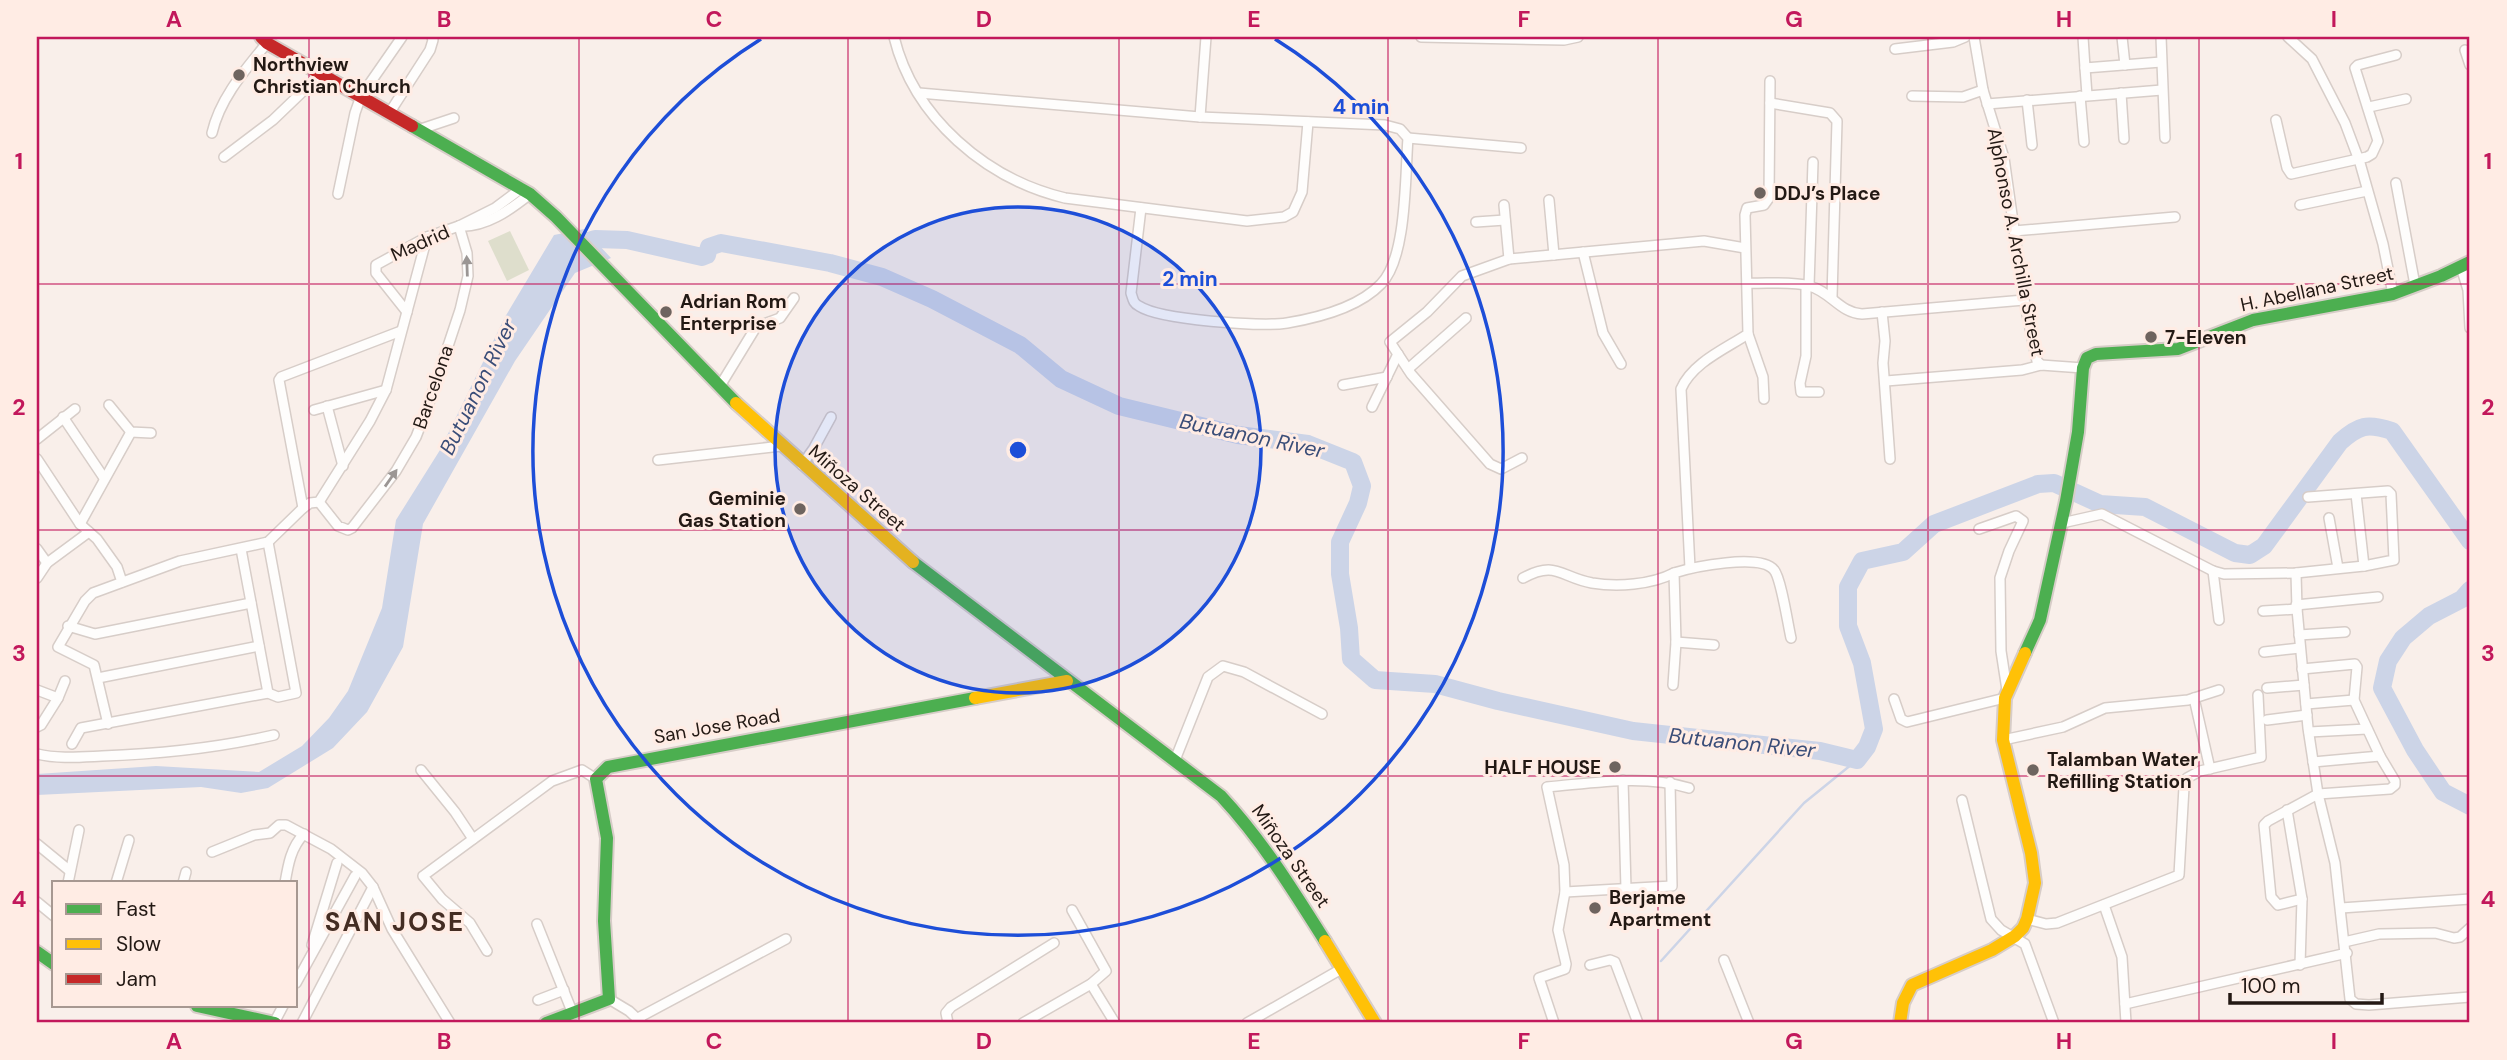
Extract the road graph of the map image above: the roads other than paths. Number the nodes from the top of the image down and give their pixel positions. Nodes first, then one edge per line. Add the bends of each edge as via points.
1 (402, 37) edge
2 (432, 37) edge
3 (894, 37) edge
4 (1206, 37) edge
5 (1421, 37) edge
6 (1438, 37) edge
7 (1578, 37) edge
8 (1965, 37) edge
9 (1974, 37) edge
10 (2083, 37) edge
11 (2122, 37) edge
12 (2161, 37) edge
13 (2288, 37) edge
14 (1518, 38) edge
15 (264, 40) edge
16 (1895, 49) dead end
17 (2465, 50) dead end
18 (2396, 55) dead end
19 (2161, 62) junction
20 (2124, 65) junction
21 (2470, 65) edge
22 (2085, 68) junction
23 (322, 73) junction
24 (1770, 81) dead end
25 (1983, 90) junction
26 (2162, 90) junction
27 (919, 93) junction
28 (2121, 93) junction
29 (361, 96) junction
30 (1912, 96) dead end
31 (2083, 96) junction
32 (2406, 99) dead end
33 (2027, 100) junction
34 (1770, 103) junction
35 (1987, 104) junction
36 (2368, 107) junction
37 (390, 112) junction
38 (1200, 117) junction
39 (454, 118) dead end
40 (2276, 120) dead end
41 (1308, 122) junction
42 (421, 130) junction
43 (212, 133) dead end
44 (1408, 138) junction
45 (2165, 138) dead end
46 (2124, 139) dead end
47 (2084, 142) dead end
48 (2032, 145) dead end
49 (1521, 148) dead end
50 (223, 157) dead end
51 (2358, 160) junction
52 (1813, 162) dead end
53 (2396, 183) dead end
54 (526, 191) junction
55 (2367, 191) junction
56 (338, 194) dead end
57 (1549, 201) dead end
58 (1504, 205) dead end
59 (2300, 205) dead end
60 (1141, 208) junction
61 (2175, 217) dead end
62 (1505, 220) junction
63 (1476, 222) dead end
64 (459, 226) junction
65 (2014, 231) junction
66 (427, 237) junction
67 (1745, 248) junction
68 (1583, 252) junction
69 (1553, 255) junction
70 (1509, 259) junction
71 (2466, 265) edge
72 (1746, 284) junction
73 (2415, 285) junction
74 (1808, 286) junction
75 (2393, 294) junction
76 (1832, 297) junction
77 (794, 298) dead end
78 (2024, 300) junction
79 (407, 312) junction
80 (1882, 312) junction
81 (1466, 318) dead end
82 (2470, 328) edge
83 (401, 331) junction
84 (1748, 334) junction
85 (1398, 354) junction
86 (2085, 363) junction
87 (1621, 364) dead end
88 (2041, 365) junction
89 (1408, 369) junction
90 (1387, 377) junction
91 (1886, 381) junction
92 (1343, 385) dead end
93 (720, 386) junction
94 (386, 390) junction
95 (1819, 392) dead end
96 (1764, 399) dead end
97 (108, 405) dead end
98 (327, 406) junction
99 (1373, 407) dead end
100 (75, 409) dead end
101 (314, 410) dead end
102 (831, 417) dead end
103 (63, 418) junction
104 (131, 432) junction
105 (151, 433) dead end
106 (37, 439) edge
107 (781, 446) junction
108 (1522, 458) dead end
109 (37, 459) edge
110 (1890, 459) dead end
111 (658, 460) dead end
112 (802, 464) junction
113 (343, 466) junction
114 (104, 478) junction
115 (2356, 494) junction
116 (2308, 496) dead end
117 (319, 502) junction
118 (303, 508) junction
119 (2329, 518) dead end
120 (2062, 523) junction
121 (80, 524) junction
122 (1979, 529) dead end
123 (89, 532) junction
124 (268, 542) junction
125 (37, 549) edge
126 (240, 549) junction
127 (47, 563) junction
128 (2364, 566) junction
129 (1690, 568) junction
130 (2338, 568) junction
131 (2213, 571) junction
132 (1674, 573) junction
133 (2296, 573) junction
134 (37, 578) edge
135 (1523, 578) dead end
136 (122, 582) junction
137 (2378, 597) dead end
138 (251, 603) junction
139 (2296, 607) junction
140 (2263, 611) dead end
141 (2219, 620) dead end
142 (68, 626) junction
143 (2345, 632) dead end
144 (2299, 635) junction
145 (1791, 638) dead end
146 (1676, 642) junction
147 (1714, 645) dead end
148 (259, 646) junction
149 (2301, 648) junction
150 (2264, 652) dead end
151 (2302, 669) junction
152 (98, 678) junction
153 (65, 681) dead end
154 (1067, 681) junction
155 (1673, 685) dead end
156 (2304, 685) junction
157 (2267, 688) dead end
158 (37, 690) edge
159 (2220, 690) dead end
160 (268, 693) junction
161 (2006, 694) junction
162 (2258, 695) dead end
163 (58, 698) junction
164 (2194, 698) junction
165 (1894, 699) dead end
166 (2354, 701) junction
167 (2306, 704) junction
168 (1322, 714) dead end
169 (2307, 715) junction
170 (2267, 720) dead end
171 (108, 724) junction
172 (37, 727) edge
173 (2367, 729) junction
174 (2309, 732) junction
175 (274, 735) dead end
176 (2003, 740) junction
177 (72, 744) dead end
178 (37, 754) edge
179 (2380, 756) junction
180 (1175, 760) junction
181 (2314, 762) junction
182 (2210, 769) junction
183 (421, 770) dead end
184 (596, 779) junction
185 (1623, 780) junction
186 (1670, 782) junction
187 (1689, 788) dead end
188 (2318, 794) junction
189 (1962, 800) dead end
190 (2287, 810) junction
191 (79, 830) dead end
192 (304, 834) junction
193 (473, 839) junction
194 (129, 840) dead end
195 (37, 844) edge
196 (212, 852) dead end
197 (337, 863) dead end
198 (70, 871) junction
199 (186, 872) dead end
200 (355, 876) dead end
201 (68, 881) edge
202 (117, 881) edge
203 (184, 881) edge
204 (285, 881) edge
205 (330, 884) junction
206 (373, 887) junction
207 (1626, 889) junction
208 (1565, 892) junction
209 (345, 894) junction
210 (2302, 899) junction
211 (2470, 899) edge
212 (37, 902) edge
213 (2104, 905) junction
214 (2341, 908) junction
215 (1072, 910) dead end
216 (52, 914) edge
217 (2027, 919) junction
218 (537, 923) dead end
219 (2470, 928) edge
220 (2015, 936) junction
221 (786, 939) dead end
222 (2344, 942) junction
223 (1055, 943) dead end
224 (487, 951) dead end
225 (37, 953) edge
226 (2347, 953) junction
227 (1724, 960) dead end
228 (52, 963) edge
229 (306, 964) junction
230 (1590, 965) dead end
231 (2300, 965) junction
232 (1343, 968) junction
233 (298, 979) edge
234 (1091, 984) junction
235 (564, 990) junction
236 (2470, 997) edge
237 (609, 999) junction
238 (538, 1000) dead end
239 (2125, 1003) junction
240 (207, 1007) edge
241 (282, 1007) edge
242 (249, 1011) edge
243 (573, 1014) junction
244 (947, 1018) edge
245 (640, 1021) edge
246 (274, 1023) edge
247 (302, 1023) edge
248 (450, 1023) edge
249 (545, 1023) edge
250 (1023, 1023) edge
251 (1115, 1023) edge
252 (1247, 1023) edge
253 (1375, 1023) edge
254 (1554, 1023) edge
255 (1638, 1023) edge
256 (1749, 1023) edge
257 (1900, 1023) edge
258 (2054, 1023) edge
259 (2126, 1023) edge

1 - 29 street
2 - 37 street via 430,50
3 - 27 street
4 - 38 street
5 - 6 street
6 - 14 street
7 - 14 street
8 - 16 street
9 - 25 street, Alphonso A. Archilla Street
10 - 22 street
11 - 20 street
12 - 19 street
13 - 51 street via 2317,67
15 - 23 main road, Miñoza Street
15 - 43 street via 235,83
17 - 21 street
18 - 36 street via 2355,68
19 - 20 street
19 - 26 street
20 - 22 street
22 - 31 street
23 - 29 main road, Miñoza Street
23 - 50 street via 273,120
24 - 34 street
25 - 30 street via 1963,97
25 - 35 street, Alphonso A. Archilla Street
26 - 28 street
26 - 45 street
27 - 38 street
27 - 60 street via 964,148 1013,180 1065,198
28 - 31 street
28 - 46 street
29 - 37 main road, Miñoza Street
29 - 56 street
31 - 33 street
31 - 47 street
32 - 36 street
33 - 35 street
33 - 48 street
34 - 67 street via 1769,198 1765,205 1747,208
34 - 76 street via 1830,113 1837,121
35 - 65 street, Alphonso A. Archilla Street via 2004,158
36 - 51 street via 2378,141 2372,154
37 - 42 main road, Miñoza Street
38 - 41 street
39 - 42 street
40 - 51 street via 2291,174
41 - 44 street via 1385,125 1400,129
41 - 60 street via 1302,192 1293,212 1284,218 1247,221
42 - 54 main road, Miñoza Street
44 - 49 street
44 - 60 street via 1400,233 1390,272 1367,295 1307,319 1270,325 1226,323 1141,308 1131,293
51 - 55 street
52 - 74 street
53 - 73 street
54 - 64 street, Madrid via 498,216 470,227
54 - 93 main road, Miñoza Street
55 - 59 street
55 - 75 street
57 - 69 street
58 - 62 street
61 - 65 street
62 - 63 street
62 - 70 street
64 - 66 street, Madrid
117 -> 64 street, Barcelona via 338,526 348,530 357,525 415,437 468,276
65 - 78 street, Alphonso A. Archilla Street
66 - 79 street
66 - 79 street, Madrid via 376,265 376,273
67 - 68 street via 1703,242
67 - 72 street
68 - 69 street
68 - 87 street via 1603,333
69 - 70 street
70 - 85 street via 1462,276 1390,342
71 - 73 main road, H. Abellana Street
71 - 82 street
72 - 74 street
72 - 84 street
73 - 75 main road, H. Abellana Street
74 - 76 street
74 - 95 street via 1801,393
75 - 86 main road, H. Abellana Street via 2253,320 2178,349 2096,354
76 - 80 street via 1849,312
77 - 93 street via 775,322 756,327
78 - 80 street
78 - 88 street, Alphonso A. Archilla Street
79 - 83 street
80 - 91 street
81 - 89 street
83 - 94 street
83 - 118 street via 279,380
84 - 96 street via 1763,377
84 - 129 street via 1697,367 1681,389
85 - 89 street
85 - 90 street
86 - 88 street
86 - 120 main road
88 - 91 street
89 - 108 street via 1490,464 1501,469
90 - 92 street
90 - 99 street
91 - 110 street
93 - 107 main road, Miñoza Street
94 - 98 street
94 - 113 street
97 - 104 street
98 - 101 street
98 - 113 street
100 - 103 street
102 - 112 street
103 - 106 street
103 - 114 street
104 - 105 street
104 - 114 street
107 - 111 street
107 - 112 main road, Miñoza Street
109 - 121 street
112 - 154 main road, Miñoza Street via 906,556
113 - 117 street
114 - 121 street
115 - 116 street
115 - 128 street
115 - 128 street via 2391,494 2394,560
117 - 118 street
118 - 124 street
119 - 130 street
120 - 131 street via 2102,514
120 - 161 main road via 2040,620
121 - 123 street
122 - 161 street via 2015,516 2023,521 2000,578
123 - 127 street
123 - 136 street via 117,567
124 - 126 street
124 - 160 street via 297,690 278,697
125 - 127 street
126 - 136 street via 180,561
126 - 138 street
127 - 134 street
128 - 130 street
129 - 132 street
129 - 145 street via 1768,564 1776,572
130 - 133 street
131 - 133 street
131 - 141 street
132 - 135 street via 1619,584 1593,583 1542,569
132 - 146 street
133 - 139 street
136 - 142 street via 93,593
137 - 139 street
138 - 142 street via 95,634
138 - 148 street
139 - 140 street
139 - 144 street
142 - 152 street via 58,647 93,664
143 - 144 street
144 - 149 street
146 - 147 street
146 - 155 street
148 - 152 street
148 - 160 street
149 - 150 street
149 - 151 street
151 - 156 street
151 - 166 street via 2355,664
152 - 171 street
153 - 163 street
154 - 180 main road, Miñoza Street
154 - 184 main road, San Jose Road via 636,760 608,767
156 - 157 street
156 - 167 street
158 - 163 street
159 - 164 street
160 - 171 street
161 - 165 street via 1908,722 1901,719
161 - 176 main road
162 - 182 street via 2261,757
163 - 172 street
164 - 176 street via 2105,708 2063,727
164 - 182 street
166 - 167 street
166 - 173 street
167 - 169 street
168 - 180 street via 1244,672 1223,666 1208,677
169 - 170 street
169 - 174 street
171 - 177 street via 81,728
173 - 174 street
173 - 179 street
174 - 181 street
175 - 178 street via 140,754
176 - 217 main road via 2035,883
179 - 181 street
179 - 188 street via 2395,780 2390,789
180 - 232 main road, Miñoza Street via 1221,796 1251,829
181 - 188 street
182 - 213 street via 2187,778 2184,787 2179,875
183 - 193 street
184 - 193 street via 582,770 551,781
184 - 237 main road via 607,838 604,922
185 - 186 street
185 - 207 street
185 - 208 street via 1547,787 1564,865
186 - 187 street
186 - 207 street via 1672,886
188 - 190 street
188 - 214 street
189 - 220 street via 1991,919
190 - 210 street
190 - 210 street via 2264,825 2271,897 2278,905
191 - 198 street
192 - 196 street via 282,824 270,833
192 - 204 street via 289,861
192 - 206 street via 331,849
193 - 224 street via 424,876 470,923
194 - 202 street
195 - 198 street
197 - 205 street
198 - 201 street
199 - 203 street
200 - 209 street
205 - 209 street
205 - 229 street
206 - 247 street
206 - 248 street via 392,929
207 - 208 street
208 - 254 street via 1558,930 1566,964 1564,969 1539,978
209 - 229 street
210 - 231 street
211 - 214 street
212 - 216 street
213 - 217 street via 2057,923
213 - 239 street via 2122,957
214 - 222 street
215 - 234 street via 1106,971
217 - 220 main road
218 - 235 street
219 - 222 street via 2454,938 2435,933 2379,934
220 - 257 main road via 1912,985 1900,1008
220 - 258 street via 2025,943
221 - 245 street
222 - 226 street
223 - 244 street via 951,1007
225 - 228 main road
226 - 231 street
226 - 236 street via 2349,996 2356,1004
227 - 256 street
229 - 233 street
230 - 255 street via 1615,962
231 - 239 street
232 - 252 street
232 - 253 main road, Miñoza Street
234 - 250 street
234 - 251 street
235 - 238 street
235 - 243 street
237 - 243 main road
237 - 245 street
239 - 259 street
240 - 242 main road
241 - 246 street
242 - 246 main road
243 - 249 main road

